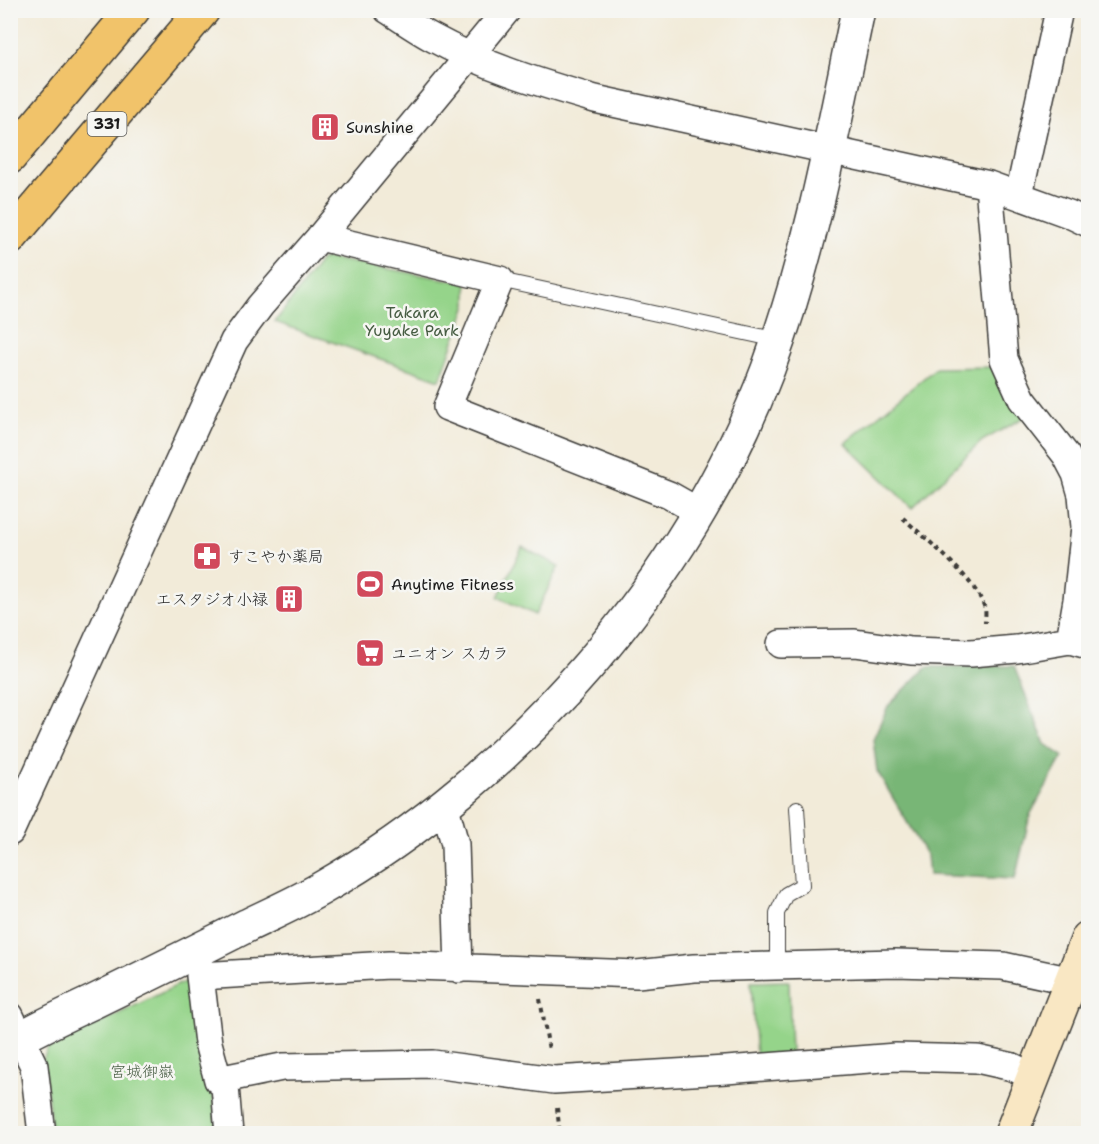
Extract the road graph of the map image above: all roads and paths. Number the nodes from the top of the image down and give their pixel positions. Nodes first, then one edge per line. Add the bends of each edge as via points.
1 (133, 10) edge
2 (203, 10) edge
3 (388, 10) edge
4 (507, 10) edge
5 (858, 10) edge
6 (1059, 10) edge
7 (469, 55) junction
8 (829, 149) junction
9 (10, 156) edge
10 (989, 185) junction
11 (1019, 195) junction
12 (1089, 223) edge
13 (320, 237) junction
14 (10, 238) edge
15 (500, 280) junction
16 (778, 340) junction
17 (699, 513) junction
18 (903, 518) dead end
19 (1079, 643) edge
20 (781, 644) dead end
21 (985, 652) junction
22 (445, 807) junction
23 (796, 808) dead end
24 (10, 832) edge
25 (1089, 938) edge
26 (777, 967) junction
27 (459, 969) junction
28 (535, 971) junction
29 (1072, 981) junction
30 (14, 1032) edge
31 (1033, 1077) junction
32 (218, 1080) junction
33 (554, 1080) junction
34 (42, 1134) edge
35 (229, 1134) edge
36 (1011, 1134) edge

1 - 9 highway
2 - 14 highway, 331
3 - 7 street
4 - 7 street
5 - 8 street
6 - 11 street
7 - 8 street via 595,99
7 - 13 street
8 - 10 street
8 - 16 street via 808,245
10 - 11 street
10 - 19 street via 1004,359 1022,399 1066,455 1082,495
11 - 12 street
13 - 15 street
13 - 24 street via 234,341
15 - 16 lane
15 - 17 street via 447,407 669,495
16 - 17 street via 750,412
17 - 22 street via 613,636 548,712
18 - 21 path via 959,571 975,592 985,610
19 - 21 street
20 - 21 street via 855,643 911,651
22 - 27 street via 455,844
22 - 30 street via 321,890
23 - 26 lane via 802,885 786,894 777,913
25 - 29 main road
26 - 28 street via 694,968 637,974
26 - 29 street via 896,963 1003,966
27 - 28 street
27 - 32 street via 389,965 200,976 208,1043
28 - 33 path
29 - 31 main road
30 - 34 street via 34,1066
31 - 33 street via 1013,1067 977,1059 896,1057
31 - 36 main road
32 - 33 street via 282,1067 434,1064
32 - 35 street via 225,1086

